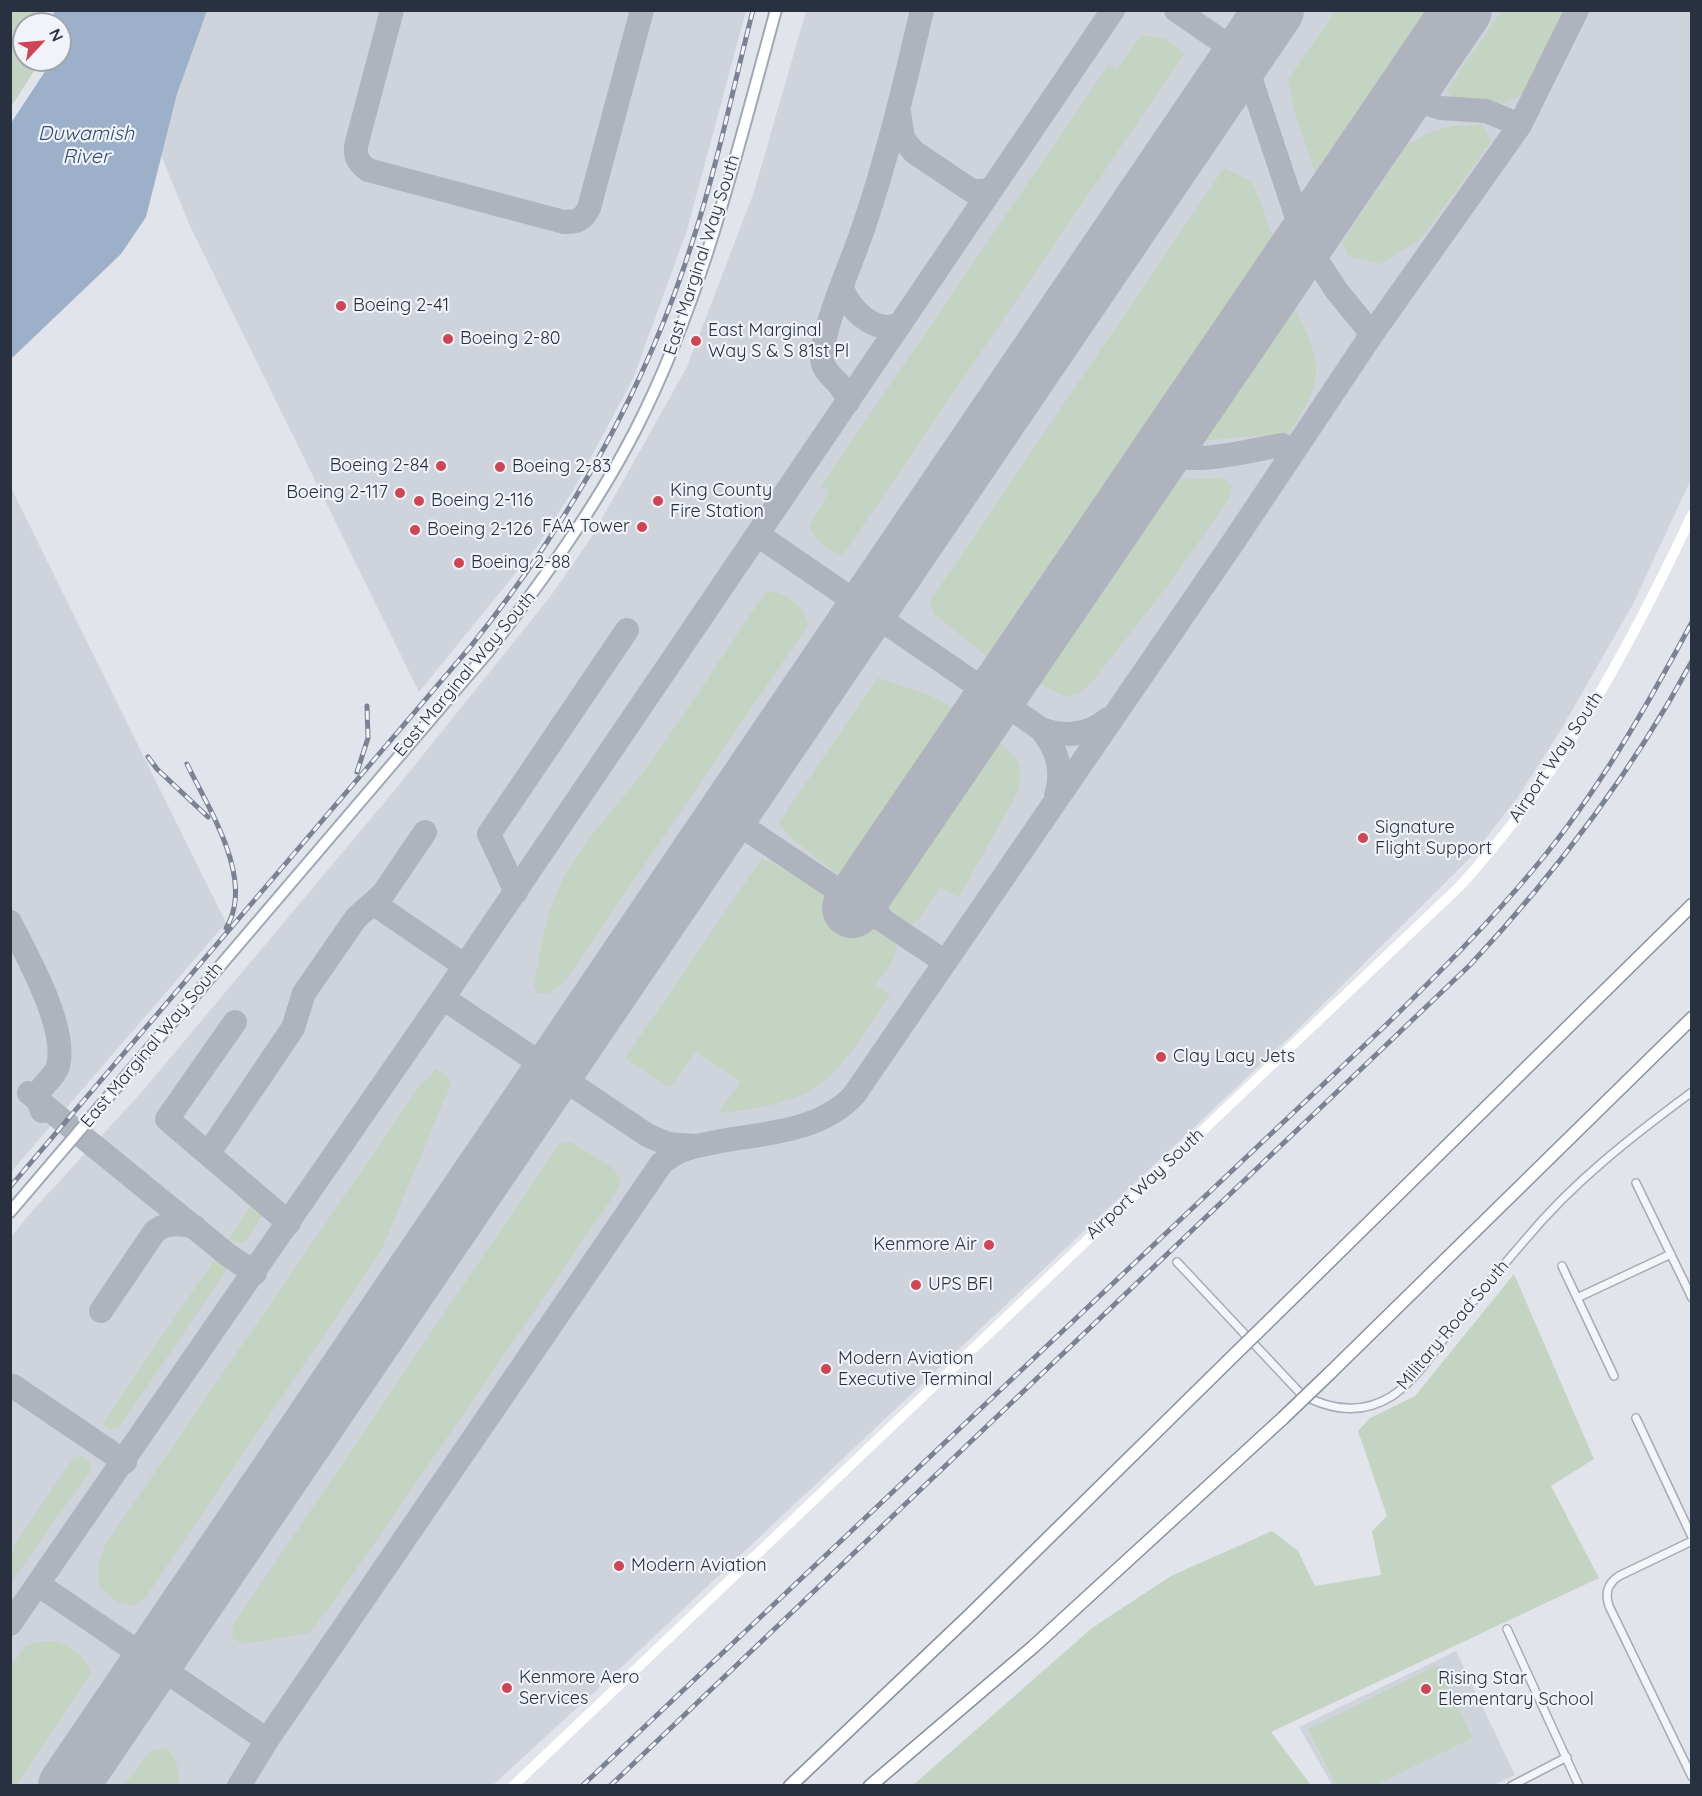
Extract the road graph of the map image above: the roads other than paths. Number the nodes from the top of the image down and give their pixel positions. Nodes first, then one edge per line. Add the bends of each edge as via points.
1 (776, 10) edge
2 (1692, 515) edge
3 (1692, 905) edge
4 (1692, 1018) edge
5 (1692, 1092) edge
6 (1636, 1183) dead end
7 (10, 1212) edge
8 (1671, 1254) junction
9 (1177, 1262) dead end
10 (1562, 1266) dead end
11 (1577, 1298) junction
12 (1692, 1298) edge
13 (1614, 1376) dead end
14 (1636, 1418) dead end
15 (1692, 1539) edge
16 (1507, 1629) dead end
17 (1567, 1757) junction
18 (1692, 1777) edge
19 (513, 1785) edge
20 (790, 1785) edge
21 (870, 1785) edge
22 (1510, 1785) edge
23 (1579, 1785) edge

1 - 7 main road, East Marginal Way South via 688,309 636,429 596,499 548,573 488,652
2 - 19 main road, Airport Way South via 1601,692 1519,813 1460,886
3 - 20 highway, bridge via 971,1614
4 - 21 highway, bridge via 1283,1418 1033,1647
5 - 9 street, Military Road South via 1633,1135 1570,1191 1527,1237 1402,1389 1373,1405 1341,1409 1301,1394
6 - 8 street
8 - 11 street
8 - 12 street
10 - 11 street
11 - 13 street
14 - 15 street
15 - 18 street via 1614,1579 1607,1592 1609,1606
16 - 17 street
17 - 22 street
17 - 23 street

